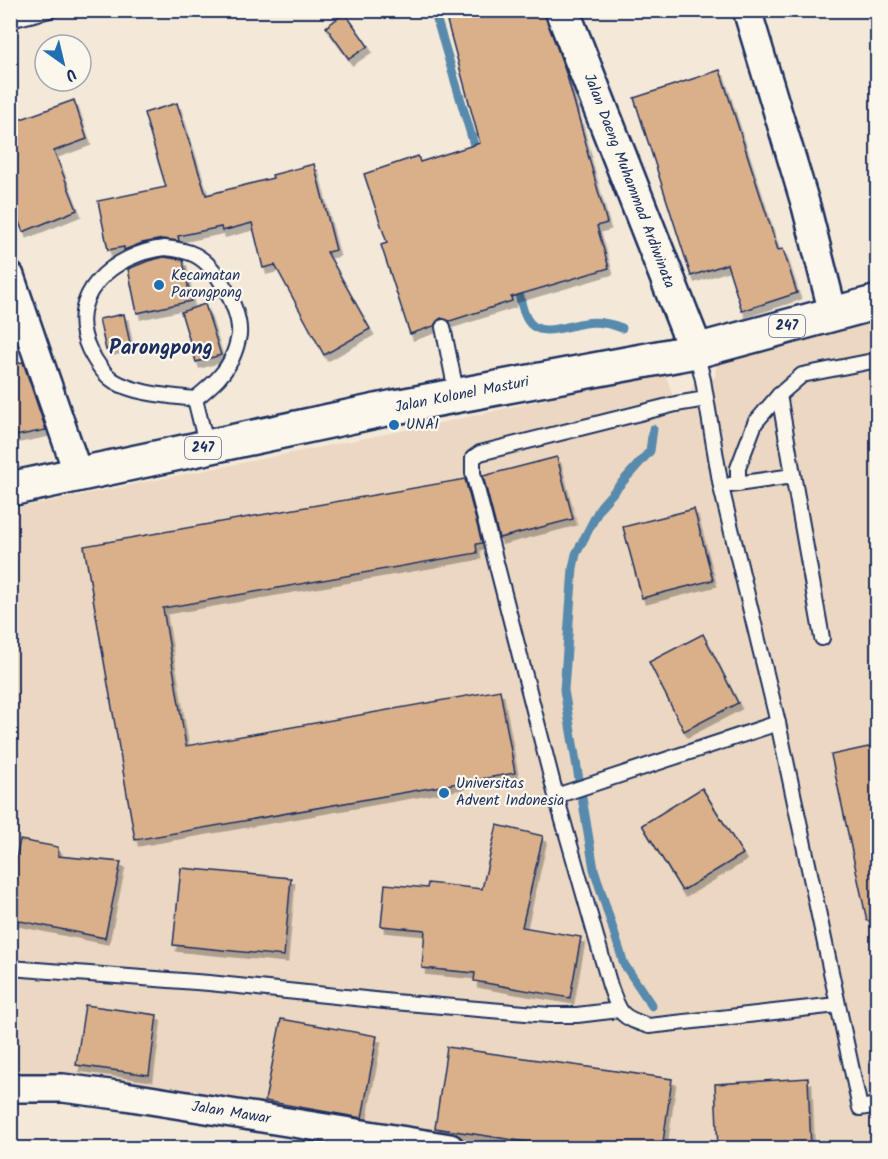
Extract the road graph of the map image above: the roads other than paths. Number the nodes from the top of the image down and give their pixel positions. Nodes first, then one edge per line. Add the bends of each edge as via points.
1 (50, 10) edge
2 (562, 10) edge
3 (747, 10) edge
4 (10, 20) edge
5 (10, 276) edge
6 (878, 302) edge
7 (833, 313) junction
8 (443, 327) dead end
9 (696, 351) junction
10 (878, 360) edge
11 (780, 395) junction
12 (458, 396) junction
13 (195, 399) junction
14 (706, 399) junction
15 (207, 447) junction
16 (78, 474) junction
17 (794, 476) junction
18 (738, 484) junction
19 (721, 487) junction
20 (10, 489) edge
21 (822, 639) dead end
22 (778, 723) junction
23 (562, 794) junction
24 (10, 968) edge
25 (837, 1005) junction
26 (619, 1010) junction
27 (10, 1088) edge
28 (878, 1105) edge
29 (450, 1149) edge

1 - 4 lane
2 - 9 main road, Jalan Daeng Muhammad Ardiwinata
3 - 7 street via 806,206
5 - 16 street
6 - 7 main road, Jalan Kolonel Masturi / 247
7 - 9 main road, Jalan Kolonel Masturi / 247
8 - 12 lane
9 - 12 main road, Jalan Kolonel Masturi / 247
9 - 14 lane
10 - 11 lane via 802,375
11 - 17 lane
11 - 18 lane via 755,423 738,468
12 - 15 main road, Jalan Kolonel Masturi / 247
13 - 13 lane via 121,385 101,370 86,343 82,324 88,294 111,270 148,250 181,250 197,256 220,280 237,315 239,334 228,366
13 - 15 lane
14 - 19 lane
14 - 23 lane via 480,453 473,458 473,472
15 - 16 main road, Jalan Kolonel Masturi / 247
16 - 20 main road, Jalan Kolonel Masturi / 247
17 - 18 lane
17 - 21 lane
18 - 19 lane
19 - 22 lane
22 - 23 lane
22 - 25 lane
23 - 26 lane
24 - 26 lane via 549,1015
25 - 26 lane via 649,1026 628,1019
25 - 28 lane via 860,1108
27 - 29 street, Jalan Mawar via 63,1088 125,1096

